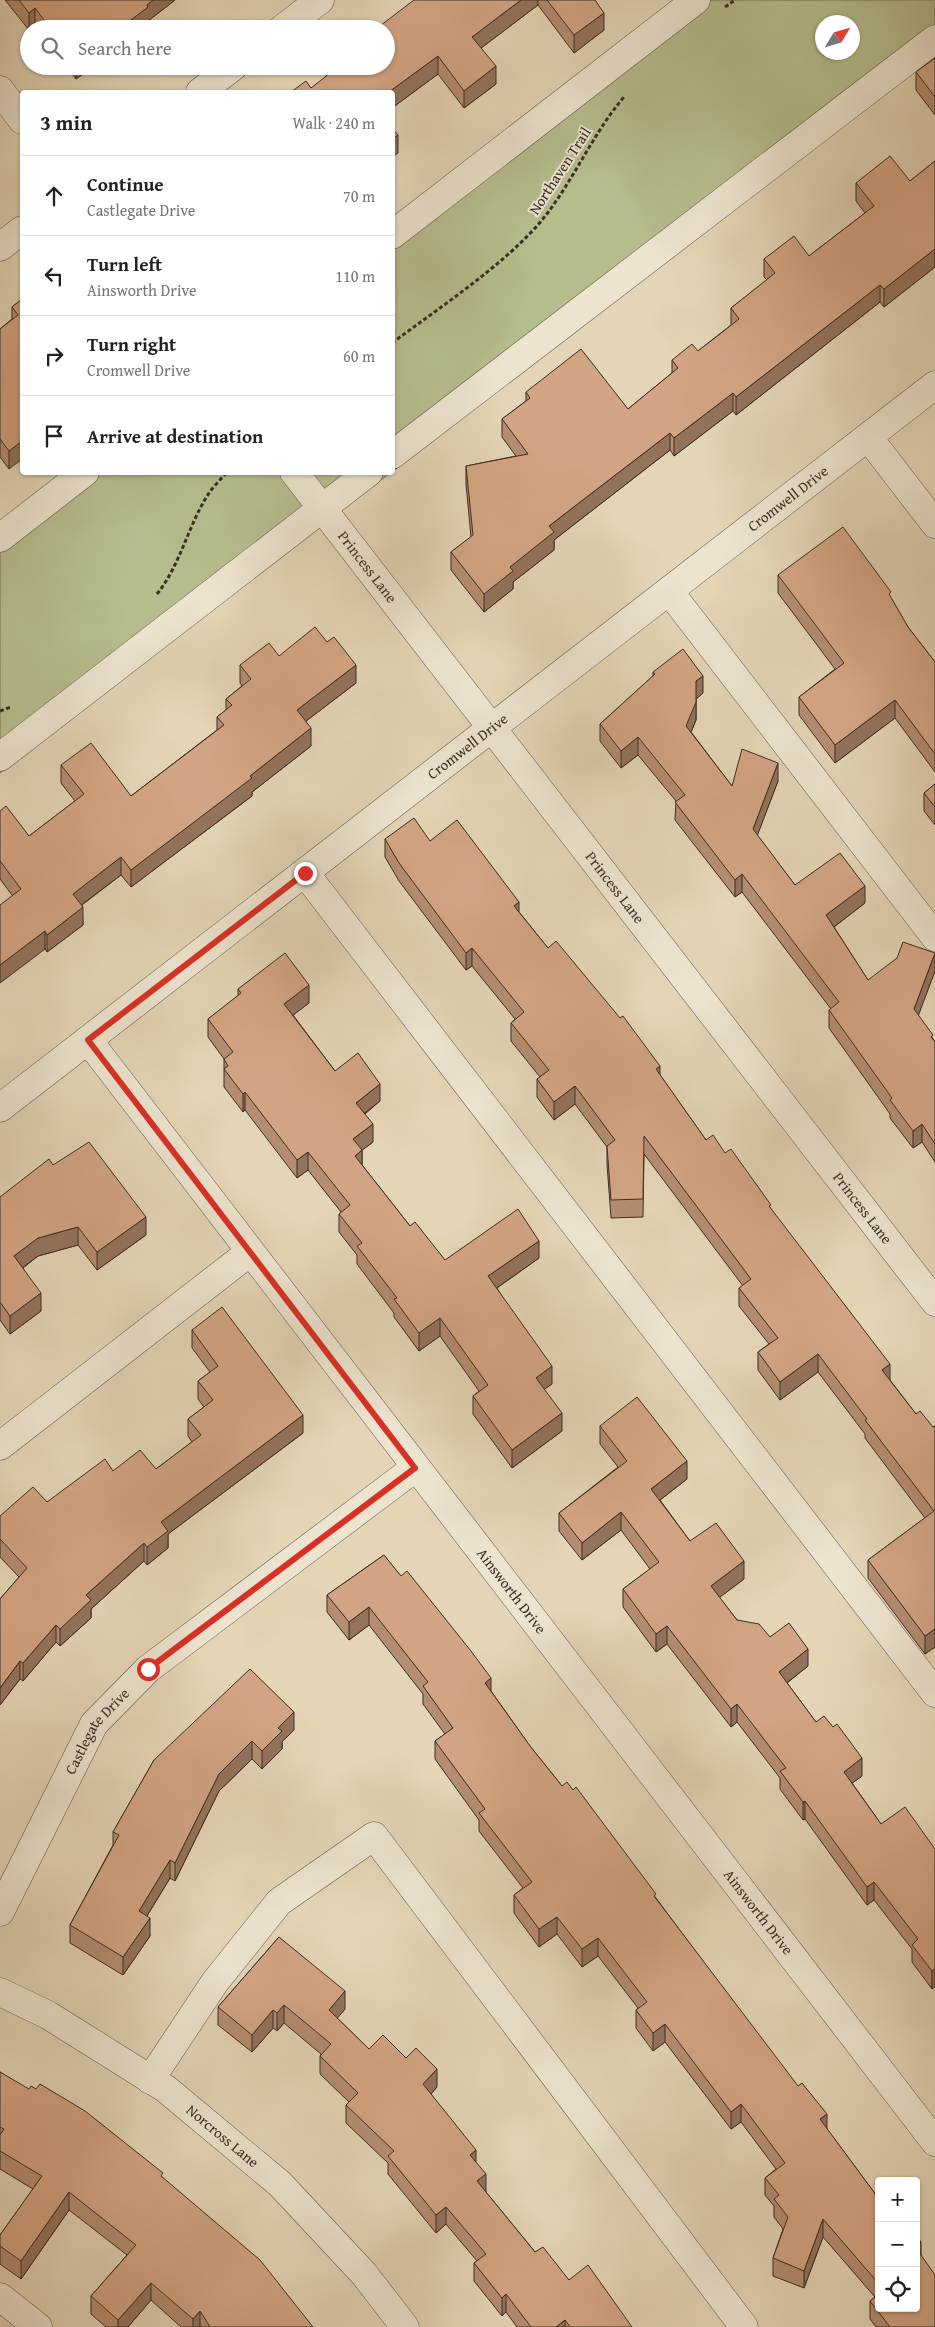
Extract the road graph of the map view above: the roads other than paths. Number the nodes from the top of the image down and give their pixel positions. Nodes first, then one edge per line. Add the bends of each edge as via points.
1 (320, 0) edge
2 (708, 5) edge
3 (294, 20) edge
4 (935, 40) edge
5 (222, 75) edge
6 (0, 90) edge
7 (203, 90) edge
8 (20, 117) edge
9 (20, 232) edge
10 (395, 233) edge
11 (0, 247) edge
12 (935, 385) edge
13 (868, 437) junction
14 (395, 453) edge
15 (81, 475) edge
16 (296, 475) edge
17 (365, 475) edge
18 (322, 508) junction
19 (935, 524) edge
20 (0, 538) edge
21 (669, 591) junction
22 (492, 728) junction
23 (0, 758) edge
24 (305, 873) junction
25 (935, 937) edge
26 (88, 1040) junction
27 (0, 1108) edge
28 (250, 1252) junction
29 (935, 1302) edge
30 (0, 1446) edge
31 (415, 1468) junction
32 (935, 1693) edge
33 (0, 1912) edge
34 (0, 1992) edge
35 (150, 2080) junction
36 (935, 2142) edge
37 (0, 2296) edge
38 (38, 2327) edge
39 (405, 2327) edge
40 (744, 2327) edge

1 - 3 street
2 - 10 street
4 - 14 street
5 - 7 street
6 - 8 street
9 - 11 street
12 - 13 street, Cromwell Drive
13 - 19 street
13 - 21 street, Cromwell Drive
15 - 20 street
16 - 18 street, Princess Lane
17 - 18 street
18 - 22 street, Princess Lane
18 - 23 street
21 - 22 street, Cromwell Drive
21 - 25 street
22 - 24 street, Cromwell Drive
22 - 29 street, Princess Lane
24 - 26 street, Cromwell Drive
24 - 32 street
26 - 27 street, Cromwell Drive
26 - 28 street, Ainsworth Drive
28 - 30 street
28 - 31 street, Ainsworth Drive
31 - 33 street, Castlegate Drive via 148,1669 94,1724
31 - 36 street, Ainsworth Drive
34 - 35 street, Norcross Lane via 48,2015
35 - 39 street, Norcross Lane via 280,2184 364,2274
35 - 40 street via 215,1982 279,1902 374,1836
37 - 38 street

